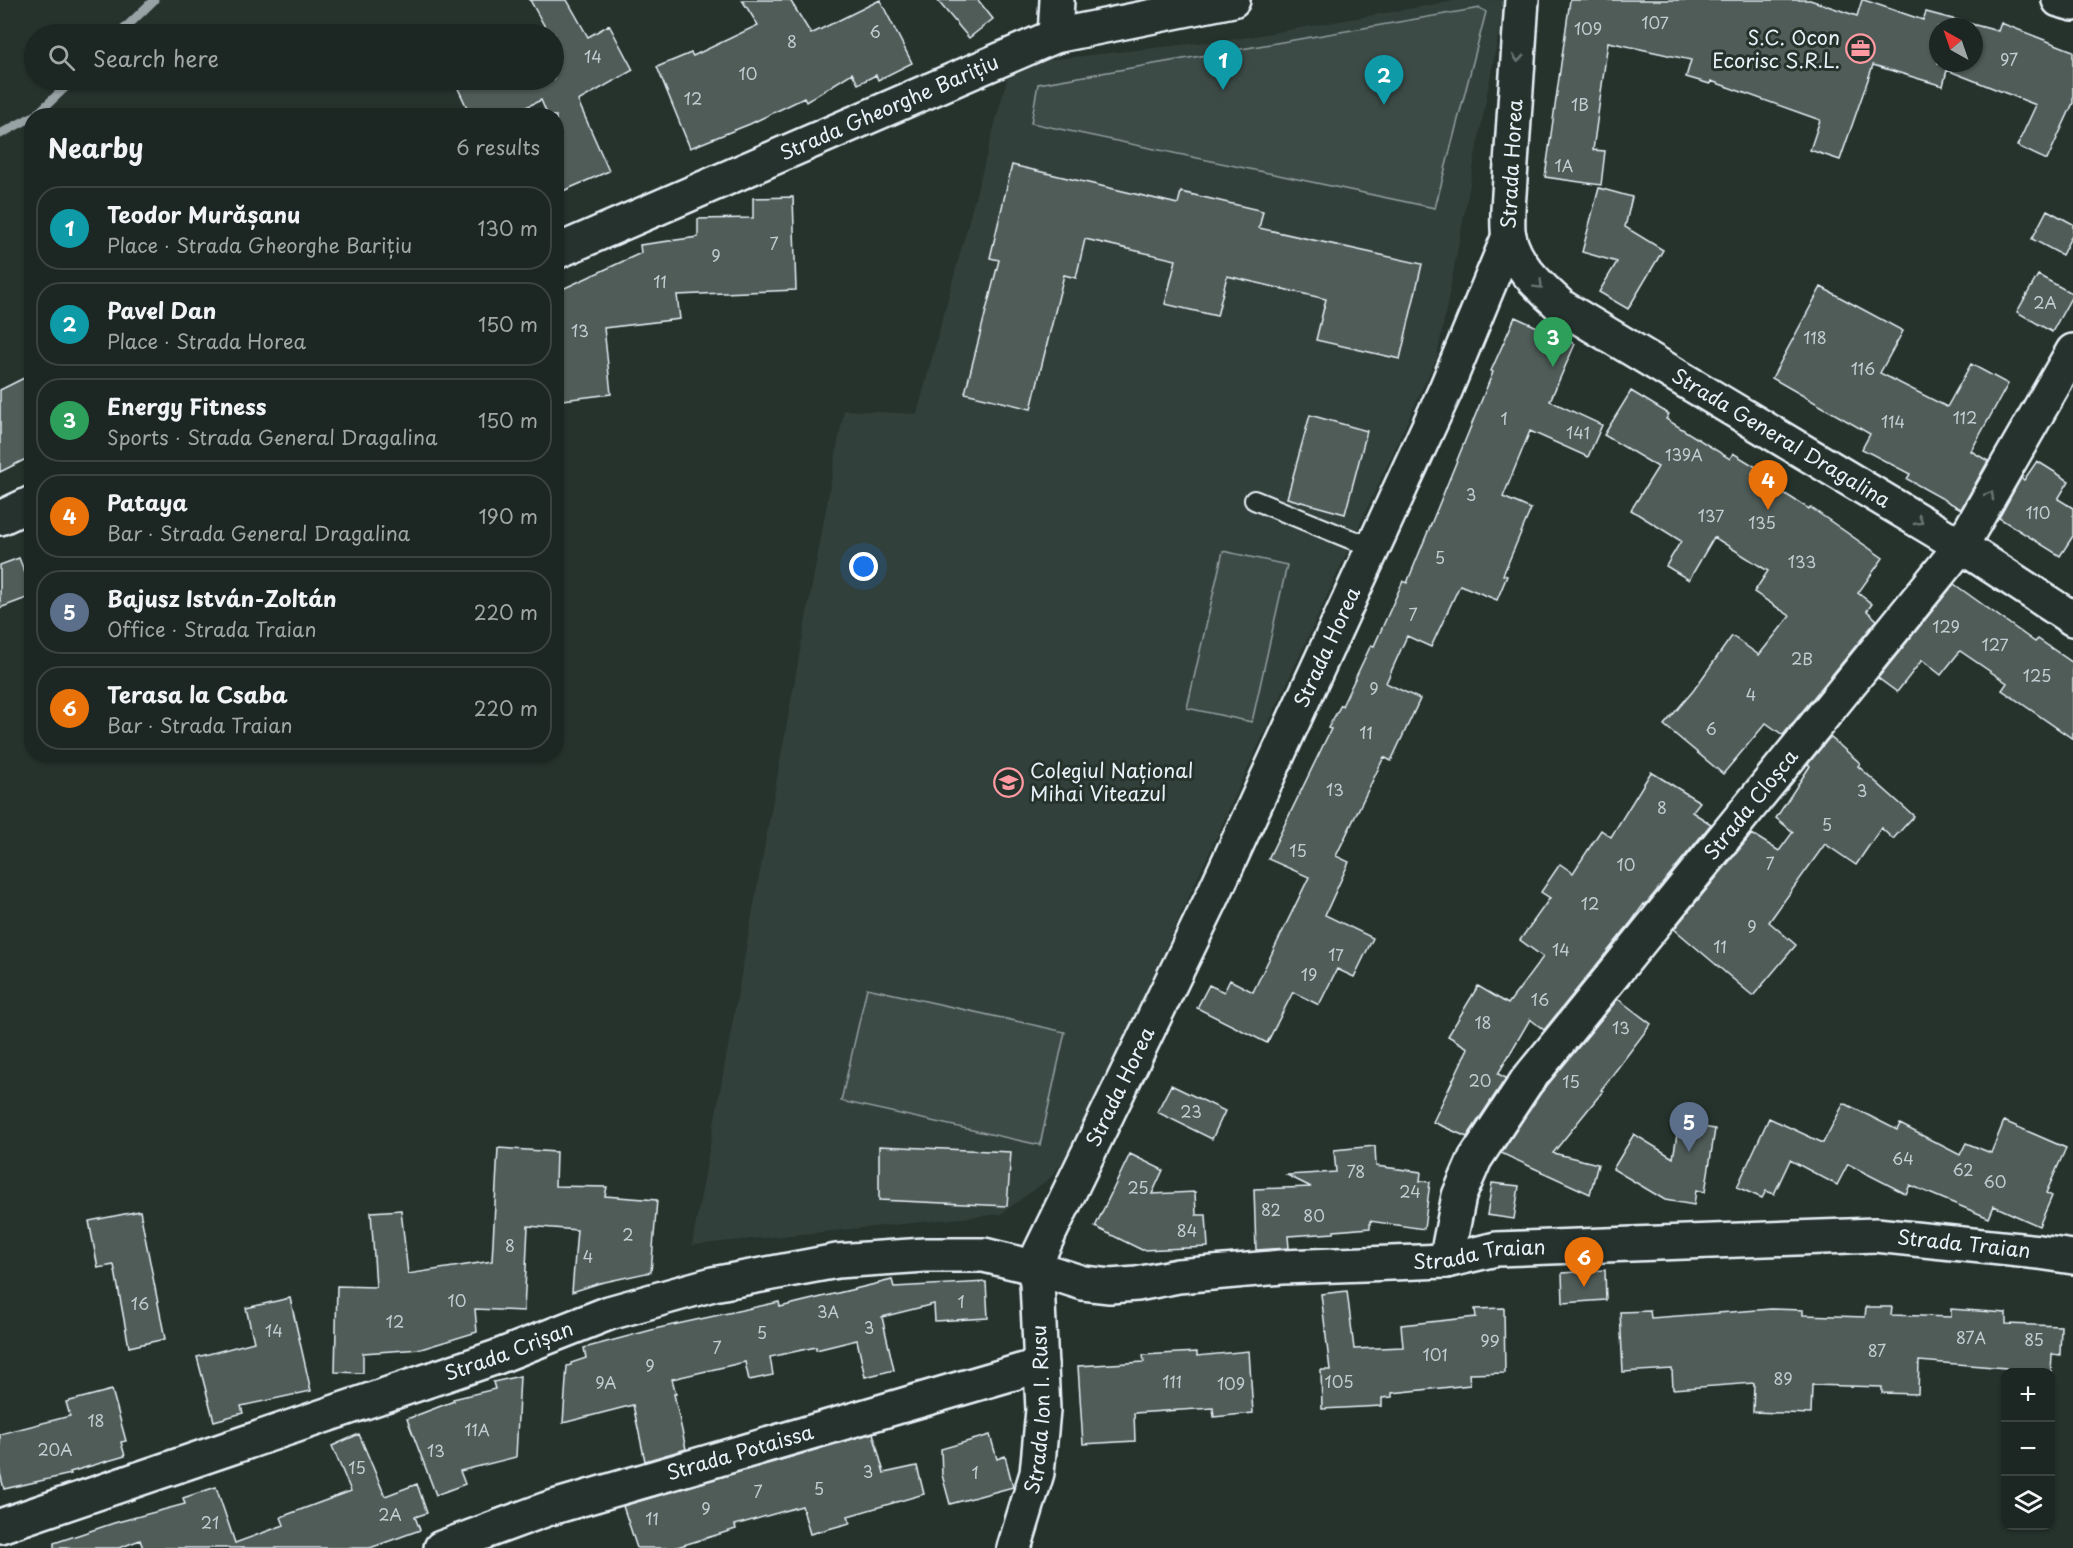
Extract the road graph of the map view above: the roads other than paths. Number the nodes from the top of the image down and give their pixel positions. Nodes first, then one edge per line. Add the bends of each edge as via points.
1 (1057, 0) edge
2 (1233, 0) edge
3 (1522, 0) edge
4 (2060, 0) edge
5 (2073, 4) edge
6 (1055, 36) junction
7 (1509, 236) junction
8 (564, 249) edge
9 (2073, 351) edge
10 (1254, 500) dead end
11 (24, 506) edge
12 (0, 518) edge
13 (1374, 546) junction
14 (1961, 546) junction
15 (2073, 619) edge
16 (2073, 1257) edge
17 (1446, 1261) junction
18 (1033, 1267) junction
19 (1041, 1365) junction
20 (0, 1526) edge
21 (441, 1548) edge
22 (1014, 1548) edge

1 - 6 street
2 - 6 street, Strada Gheorghe Barițiu
3 -> 7 street, Strada Horea
4 - 5 street
6 - 8 street, Strada Gheorghe Barițiu
7 - 13 street, Strada Horea via 1445,391
7 -> 14 street, Strada General Dragalina via 1525,269 1562,307
14 -> 9 street, Strada Cloșca
10 - 13 lane
11 - 12 street
13 - 18 street, Strada Horea via 1213,896
14 - 15 street, Strada General Dragalina
14 - 17 street, Strada Cloșca via 1526,1082 1475,1159 1459,1196
16 - 17 street, Strada Traian via 1876,1235 1496,1249
17 - 18 street, Strada Traian via 1282,1267 1110,1286 1083,1283
18 - 19 street, Strada Ion I. Rusu
18 - 20 street, Strada Crișan via 984,1255 925,1255 837,1262 714,1284 609,1313 497,1357
19 - 21 street, Strada Potaissa via 547,1509
19 - 22 street, Strada Ion I. Rusu via 1043,1410 1037,1473

